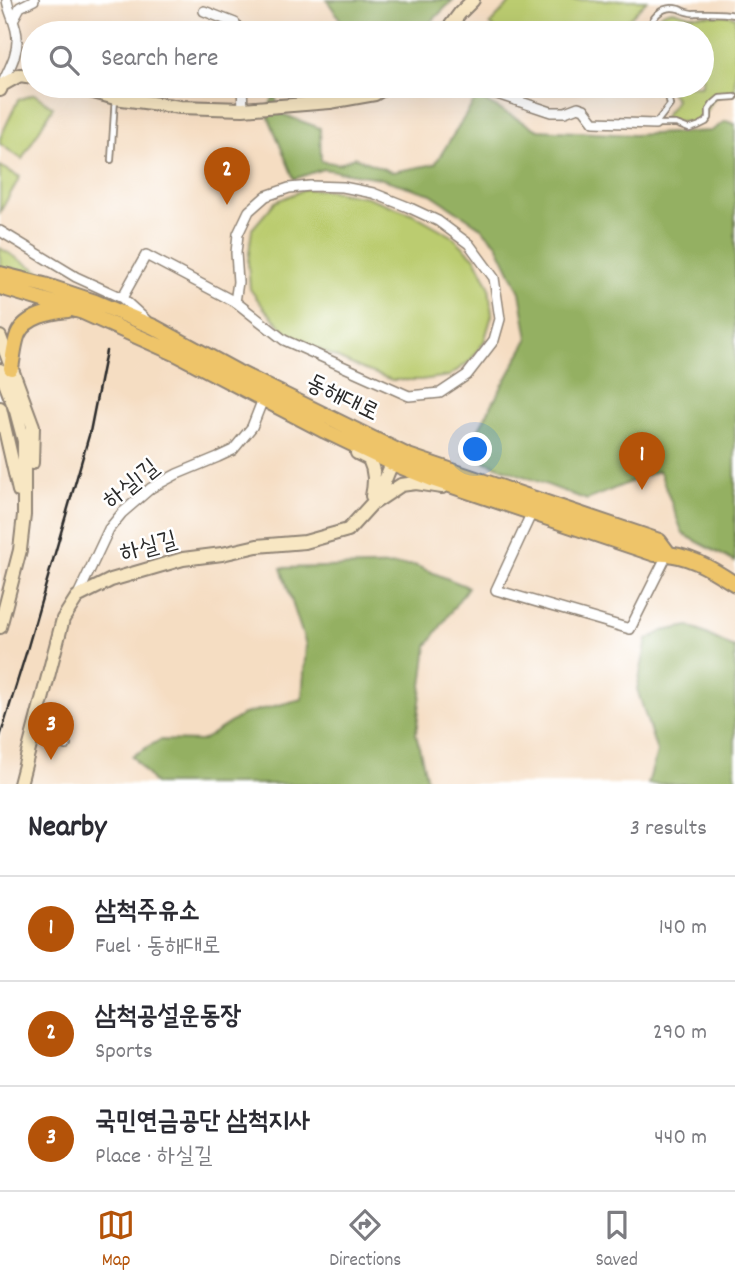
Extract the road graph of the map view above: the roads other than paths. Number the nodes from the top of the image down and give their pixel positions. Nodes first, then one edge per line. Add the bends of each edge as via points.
1 (7, 0) edge
2 (34, 0) edge
3 (473, 0) edge
4 (204, 11) dead end
5 (735, 15) edge
6 (13, 20) junction
7 (230, 21) edge
8 (454, 21) edge
9 (652, 21) edge
10 (21, 75) edge
11 (1, 88) edge
12 (735, 97) edge
13 (115, 98) edge
14 (122, 98) edge
15 (243, 98) edge
16 (352, 98) edge
17 (509, 98) edge
18 (669, 98) edge
19 (243, 109) junction
20 (655, 124) junction
21 (111, 160) dead end
22 (0, 231) edge
23 (0, 274) edge
24 (0, 287) edge
25 (122, 298) junction
26 (235, 302) junction
27 (72, 309) junction
28 (155, 327) junction
29 (0, 337) edge
30 (6, 369) edge
31 (263, 399) junction
32 (0, 408) edge
33 (325, 431) junction
34 (394, 457) junction
35 (491, 498) junction
36 (371, 505) junction
37 (532, 512) junction
38 (24, 515) junction
39 (668, 553) junction
40 (735, 584) edge
41 (77, 597) junction
42 (0, 626) edge
43 (32, 736) junction
44 (66, 744) dead end
45 (20, 784) edge

1 - 6 street
2 - 6 street via 20,8
3 - 8 street
4 - 7 street
5 - 9 lane via 667,9
6 - 11 street via 18,37
10 - 11 street
12 - 20 lane via 713,103 709,118 698,126
13 - 21 lane
14 - 19 street via 180,107
15 - 19 street
16 - 19 street
17 - 20 street via 551,112 578,107 594,122
18 - 20 lane via 670,105
22 - 25 street via 76,277
23 - 28 main road, 동해대로 via 95,302
24 - 27 main road, 동해대로
25 - 26 street via 146,255
25 - 28 street
26 - 26 street via 284,340 410,396 440,393 467,375 494,340 500,319 494,278 468,244 438,221 408,207 343,187 289,188 267,196 249,211 238,234
27 - 30 main road via 31,320 18,333
27 - 31 main road, 동해대로 via 177,354
28 - 34 main road, 동해대로
29 - 30 street
30 - 38 street via 33,426
31 - 33 main road, 동해대로
31 - 41 street, 하실1길 via 252,427 233,450 151,488 122,513 108,529
32 - 38 street
33 - 34 main road, 동해대로
33 - 36 street via 369,459 374,469
34 - 35 main road, 동해대로 via 432,479
34 - 36 street, 하실길
34 - 39 main road, 동해대로 via 659,541
35 - 36 street via 416,483 401,485
35 - 37 main road, 동해대로
36 - 41 street, 하실길 via 348,530 305,542 183,559 111,580
37 - 39 main road, 동해대로 via 655,554
37 - 39 street via 496,590 630,628
38 - 42 street
39 - 40 main road, 동해대로
41 - 43 street via 63,619
43 - 44 street
43 - 45 street

